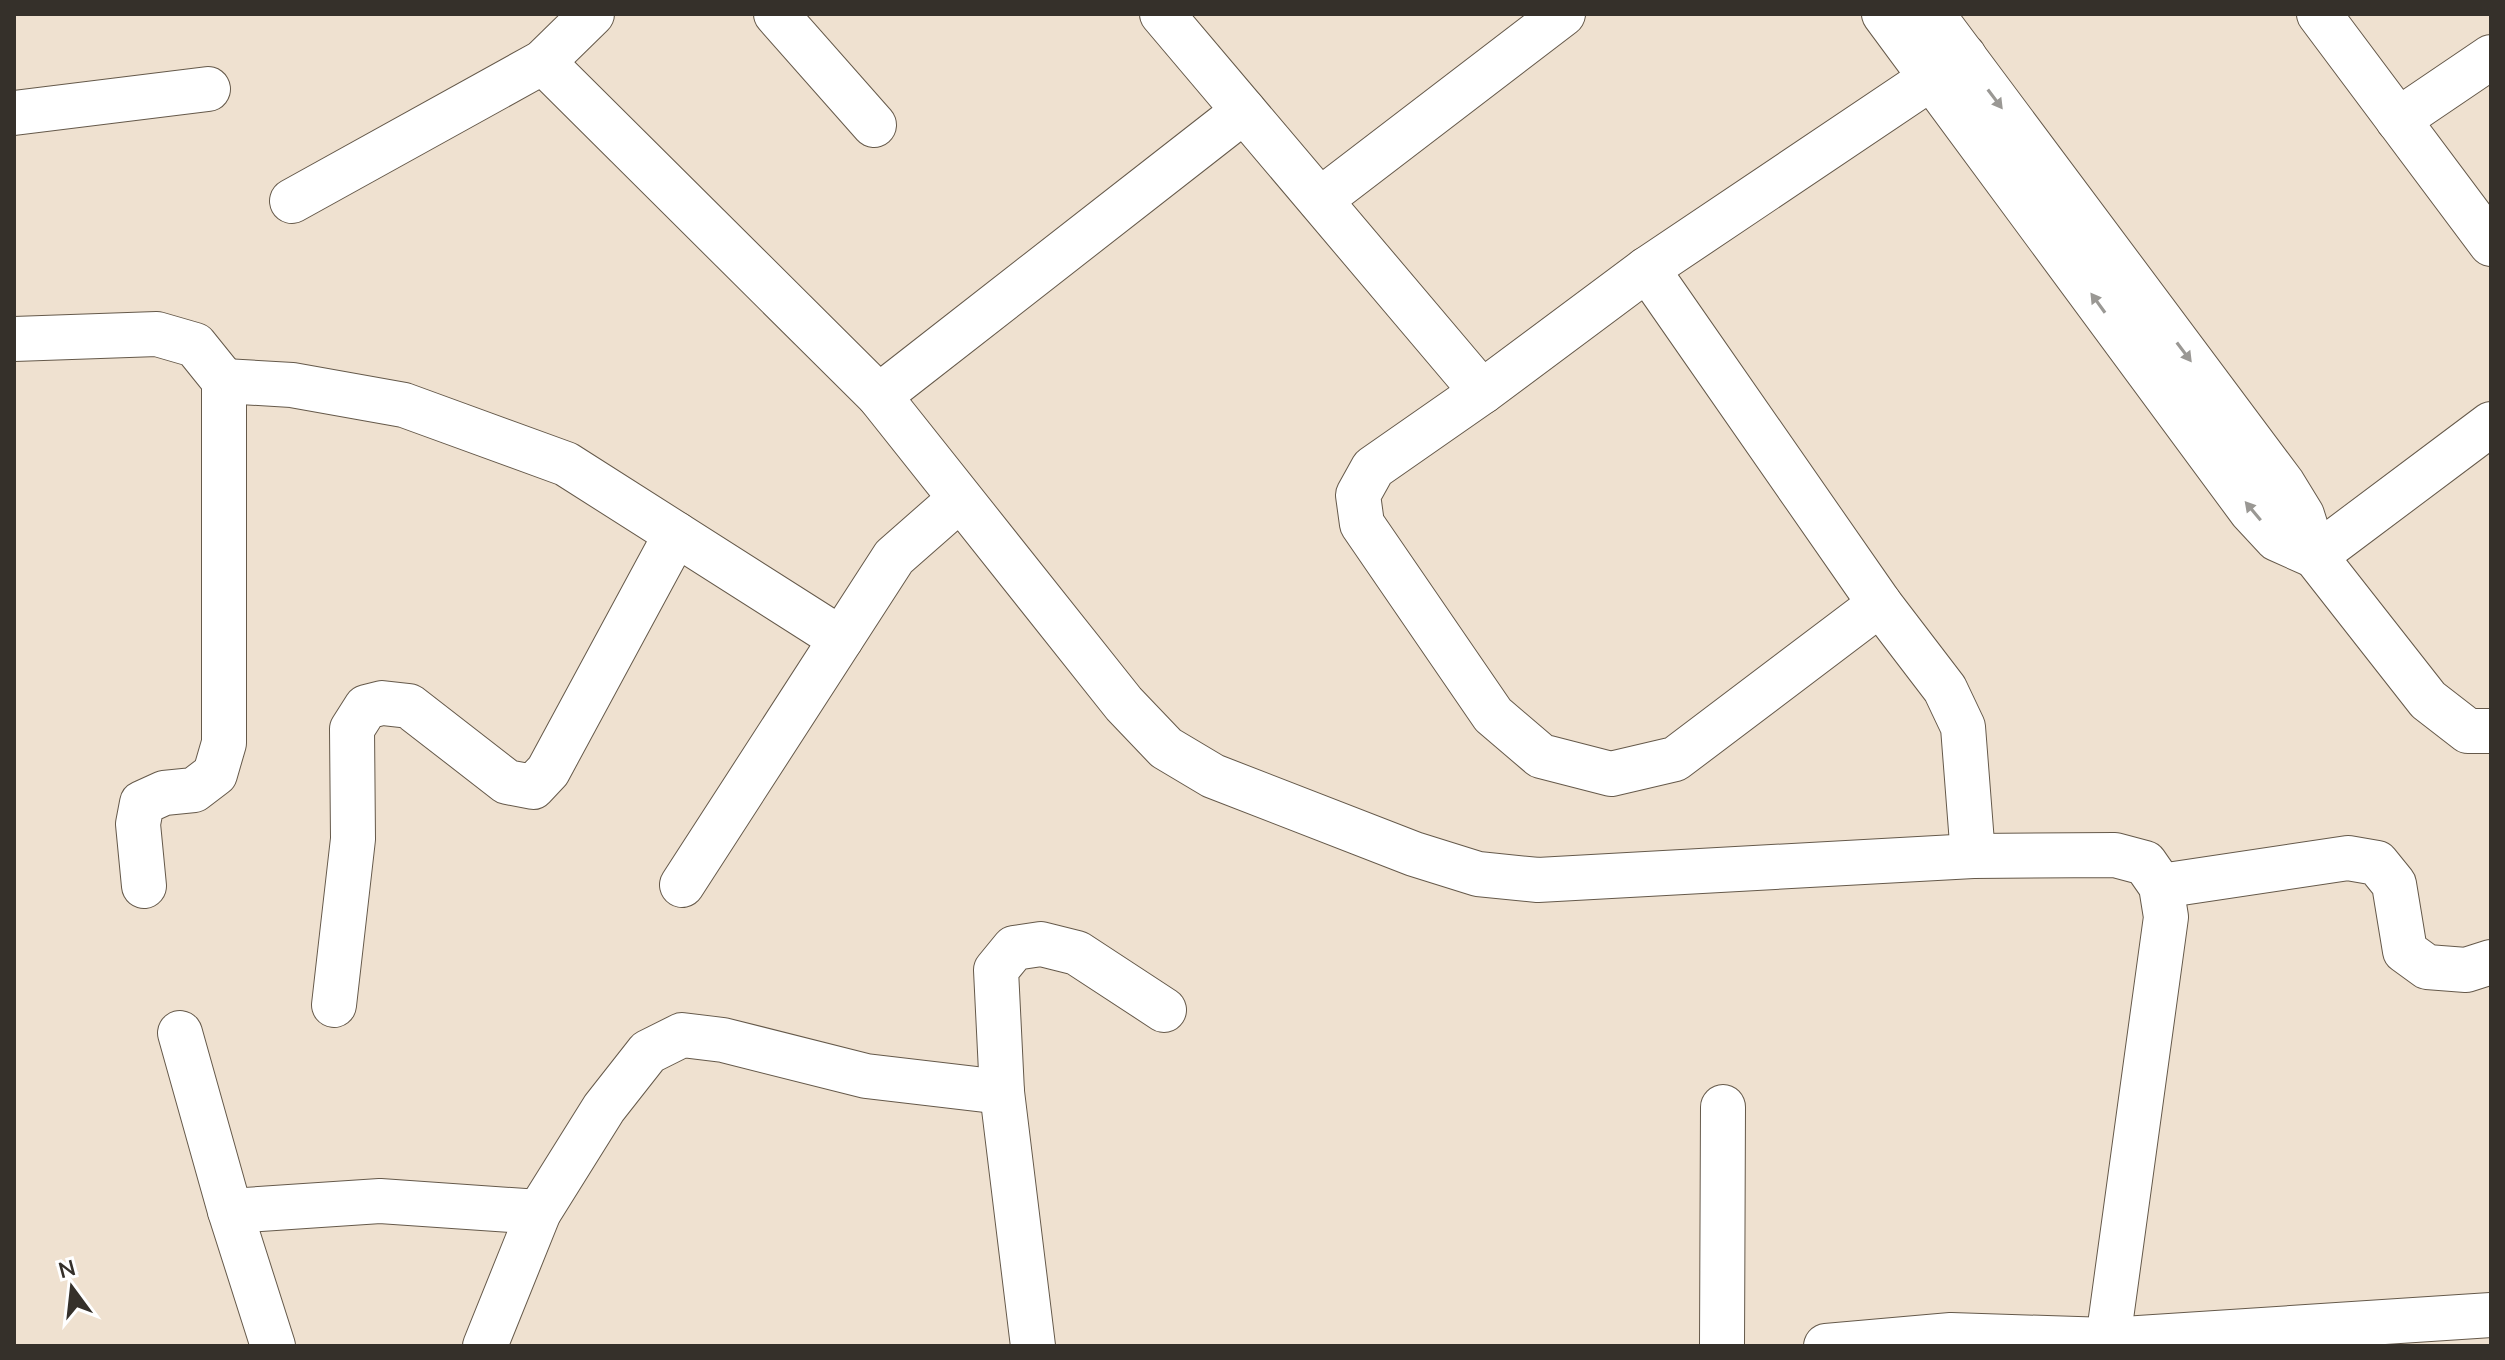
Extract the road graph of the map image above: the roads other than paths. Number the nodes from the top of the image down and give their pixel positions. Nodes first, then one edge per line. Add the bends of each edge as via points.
1 (592, 14) edge
2 (776, 14) edge
3 (1162, 14) edge
4 (1563, 14) edge
5 (1884, 14) edge
6 (1932, 14) edge
7 (2319, 14) edge
8 (2491, 57) edge
9 (543, 62) junction
10 (1948, 67) junction
11 (208, 89) dead end
12 (1244, 111) junction
13 (14, 113) edge
14 (2398, 120) junction
15 (874, 125) dead end
16 (1320, 200) junction
17 (292, 201) dead end
18 (2491, 244) edge
19 (1647, 269) junction
20 (14, 339) edge
21 (224, 381) junction
22 (1482, 392) junction
23 (879, 396) junction
24 (2491, 424) edge
25 (960, 499) junction
26 (676, 534) junction
27 (2315, 556) junction
28 (1880, 604) junction
29 (841, 639) junction
30 (2491, 731) edge
31 (1973, 856) junction
32 (682, 885) dead end
33 (144, 886) dead end
34 (2161, 886) junction
35 (2491, 962) edge
36 (334, 1005) dead end
37 (1164, 1010) dead end
38 (180, 1033) dead end
39 (1002, 1092) junction
40 (1723, 1107) dead end
41 (230, 1211) junction
42 (539, 1212) junction
43 (2491, 1315) edge
44 (2106, 1343) edge
45 (273, 1346) edge
46 (485, 1346) edge
47 (1033, 1346) edge
48 (1722, 1346) edge
49 (1826, 1346) edge

1 - 9 street
2 - 15 street
3 - 12 street
4 - 16 street
5 - 10 street
6 - 10 street
7 - 14 street
8 - 14 street
9 - 17 street
9 - 23 street
10 - 19 street
10 - 27 street via 2283,484 2302,515
11 - 13 street
12 - 16 street
12 - 23 street
14 - 18 street
16 - 22 street
19 - 22 street
19 - 28 street
20 - 21 street via 157,334 195,345
21 - 26 street via 292,385 404,405 566,464
21 - 33 street via 224,743 215,774 194,790 164,793 142,803 138,824
22 - 28 street via 1373,468 1358,495 1362,524 1493,715 1541,756 1611,774 1675,759
23 - 25 street
24 - 27 street
25 - 29 street via 894,557
25 - 31 street via 1124,704 1166,748 1213,776 1414,854 1478,874 1538,880
26 - 29 street
26 - 36 street via 548,771 533,787 507,782 409,706 366,707 352,729 353,839
27 - 30 street via 2428,700 2468,731
28 - 31 street via 1945,689 1963,727
29 - 32 street
31 - 34 street via 2115,855 2145,863
34 - 35 street via 2348,858 2377,863 2394,884 2405,951 2427,967 2466,970
34 - 44 street via 2166,917
37 - 39 street via 1077,953 1041,944 1014,948 996,970
38 - 41 street
39 - 42 street via 866,1076 723,1040 682,1035 648,1052 604,1108
39 - 47 street
40 - 48 street
41 - 42 street via 380,1201
41 - 45 street
42 - 46 street
43 - 44 street
44 - 49 street via 1951,1335

